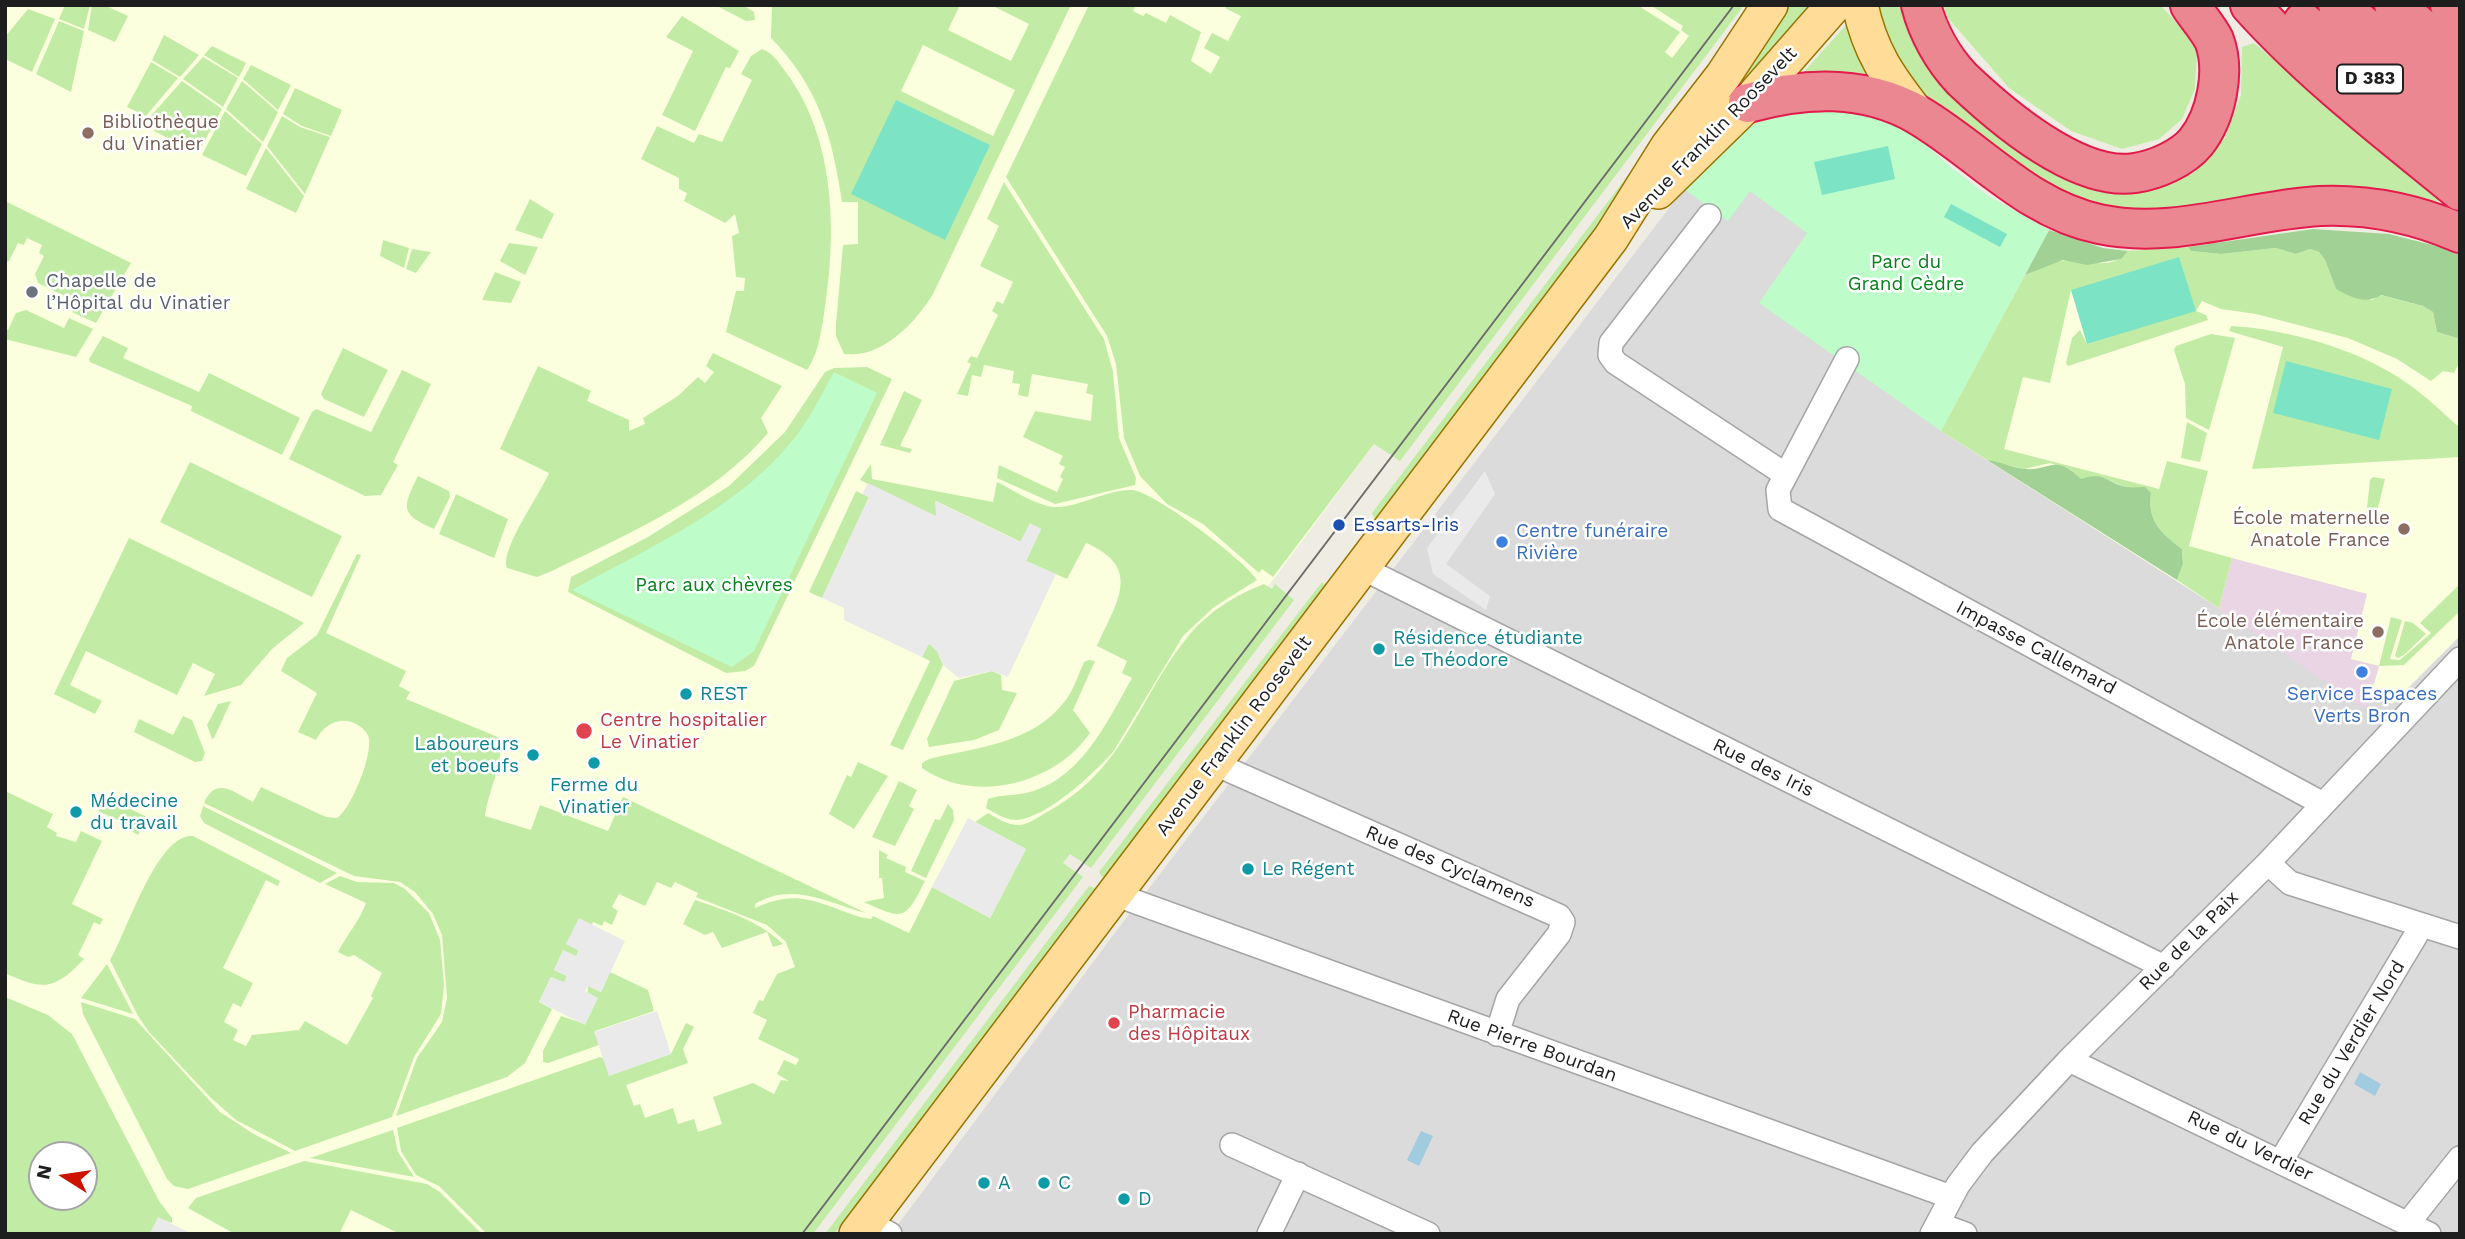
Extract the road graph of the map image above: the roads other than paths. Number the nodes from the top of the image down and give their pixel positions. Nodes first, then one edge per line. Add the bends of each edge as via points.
1 (1770, 5) edge
2 (1835, 5) edge
3 (1860, 5) edge
4 (1921, 5) edge
5 (2190, 5) edge
6 (2250, 5) edge
7 (2282, 5) edge
8 (2338, 5) edge
9 (2394, 5) edge
10 (2450, 5) edge
11 (2460, 15) edge
12 (2460, 60) edge
13 (1748, 103) junction
14 (2460, 105) edge
15 (1917, 114) junction
16 (2460, 150) edge
17 (2460, 191) edge
18 (1709, 216) dead end
19 (2460, 233) edge
20 (1611, 238) junction
21 (1847, 359) dead end
22 (1786, 475) junction
23 (1362, 568) junction
24 (2460, 659) edge
25 (1213, 763) junction
26 (2323, 803) junction
27 (2268, 863) junction
28 (1114, 894) junction
29 (2423, 925) junction
30 (2460, 937) edge
31 (2165, 967) junction
32 (1497, 1034) junction
33 (2069, 1060) junction
34 (1232, 1145) dead end
35 (2460, 1158) edge
36 (2281, 1161) junction
37 (1298, 1174) junction
38 (1951, 1197) junction
39 (2408, 1223) junction
40 (1935, 1229) edge
41 (871, 1230) edge
42 (1269, 1234) edge
43 (1429, 1234) edge
44 (1965, 1234) edge
45 (2429, 1234) edge

1 - 20 main road, Avenue Franklin Roosevelt via 1668,147
2 - 13 main road, Avenue Franklin Roosevelt
3 - 15 main road via 1882,69
4 - 5 highway via 1930,31 1961,78 2005,115 2073,161 2096,170 2135,173 2171,161 2196,143 2212,113 2219,72 2214,41
6 - 17 highway via 2383,128
7 - 16 highway, D 383
8 - 14 highway
9 - 12 highway
10 - 11 highway
13 - 15 highway via 1818,89 1859,93
13 - 20 main road, Avenue Franklin Roosevelt
15 - 19 highway via 2020,190 2061,212 2099,224 2143,229 2190,226 2320,206 2377,209 2428,219
18 - 22 street via 1611,343 1610,355
20 - 23 main road, Avenue Franklin Roosevelt
21 - 22 street, Impasse Callemard
22 - 26 street, Impasse Callemard via 1778,490 1780,509
23 - 25 main road, Avenue Franklin Roosevelt
23 - 31 street, Rue des Iris
24 - 26 street, Rue de la Paix
25 - 28 main road, Avenue Franklin Roosevelt
25 - 32 street, Rue des Cyclamens via 1559,916 1563,922 1559,934 1508,999
26 - 27 street, Rue de la Paix
27 - 29 street via 2290,883
27 - 31 street, Rue de la Paix
28 - 32 street, Rue Pierre Bourdan
28 - 41 main road, Avenue Franklin Roosevelt
29 - 30 street
29 - 36 street, Rue du Verdier Nord
31 - 33 street, Rue de la Paix
32 - 38 street, Rue Pierre Bourdan
33 - 36 street, Rue du Verdier
33 - 38 street, Rue de la Paix via 1982,1153
34 - 37 street
35 - 39 street
36 - 39 street, Rue du Verdier
37 - 42 street
37 - 43 street
38 - 40 street, Rue de la Paix
39 - 45 street, Rue du Verdier
40 - 44 street

